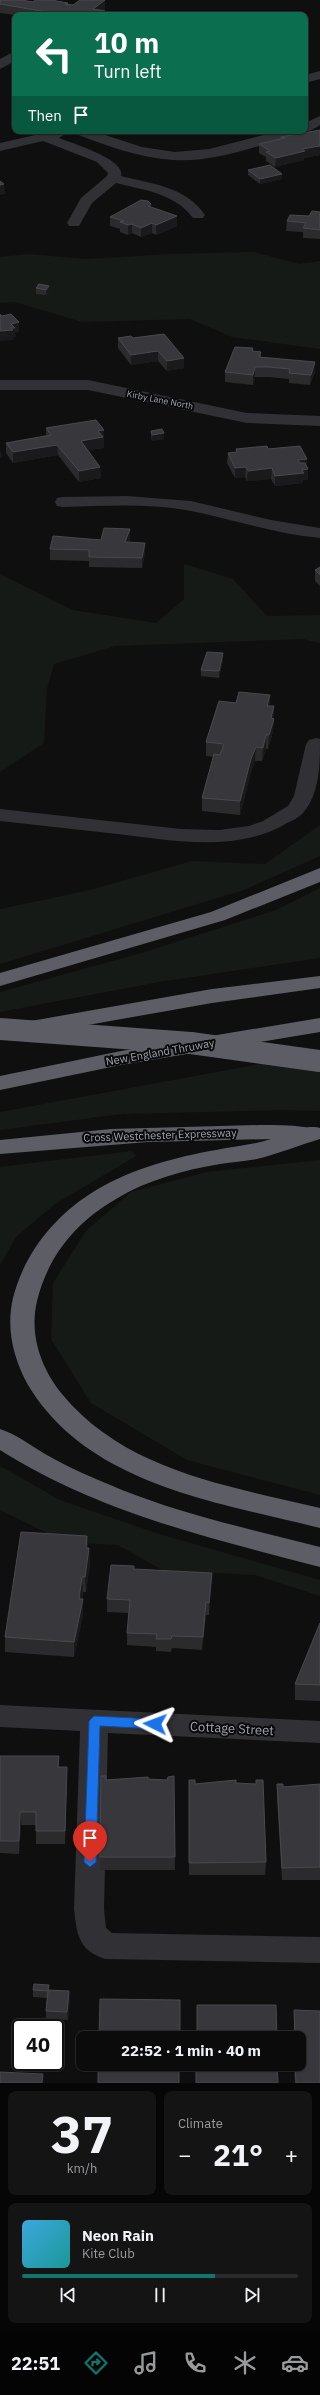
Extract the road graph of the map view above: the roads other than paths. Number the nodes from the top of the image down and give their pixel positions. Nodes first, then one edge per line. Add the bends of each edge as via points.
1 (12, 57) edge
2 (0, 65) edge
3 (320, 120) edge
4 (308, 126) edge
5 (58, 134) edge
6 (90, 134) edge
7 (281, 134) edge
8 (44, 137) junction
9 (1, 142) edge
10 (113, 178) junction
11 (198, 215) dead end
12 (74, 223) dead end
13 (0, 385) edge
14 (320, 421) edge
15 (63, 502) dead end
16 (320, 533) edge
17 (316, 744) dead end
18 (0, 815) edge
19 (320, 874) edge
20 (0, 980) edge
21 (320, 982) edge
22 (320, 1025) edge
23 (0, 1029) edge
24 (0, 1034) edge
25 (320, 1061) edge
26 (0, 1083) edge
27 (317, 1133) edge
28 (0, 1147) edge
29 (0, 1438) edge
30 (320, 1518) edge
31 (320, 1557) edge
32 (0, 1716) edge
33 (94, 1721) junction
34 (320, 1732) edge
35 (320, 1950) edge

1 - 2 street
3 - 4 street
5 - 8 street
6 - 7 street via 160,156 188,156
8 - 9 street
8 - 10 street via 102,159 115,172
10 - 11 street via 172,194 193,206
10 - 12 street via 86,201
13 - 14 street, Kirby Lane North via 88,386 247,418
15 - 16 street via 143,499 191,506 264,524
17 - 18 street via 306,790 295,810 270,825 253,831 219,836 181,835
19 - 20 highway via 218,916
21 - 24 highway via 204,998
22 - 26 highway, New England Thruway via 120,1058
23 - 25 highway, bridge via 175,1041
27 - 28 highway, Cross Westchester Expressway via 214,1131 88,1138
27 - 30 highway via 262,1150 178,1165 150,1174 96,1201 72,1219 50,1241 36,1265 26,1291 21,1320 25,1348 34,1374 46,1393 64,1416 118,1456 156,1473 201,1487
29 - 31 highway via 66,1477 122,1500 199,1526
32 - 33 street, Cottage Street
33 - 34 street, Cottage Street
33 - 35 street via 89,1909 92,1934 105,1946

